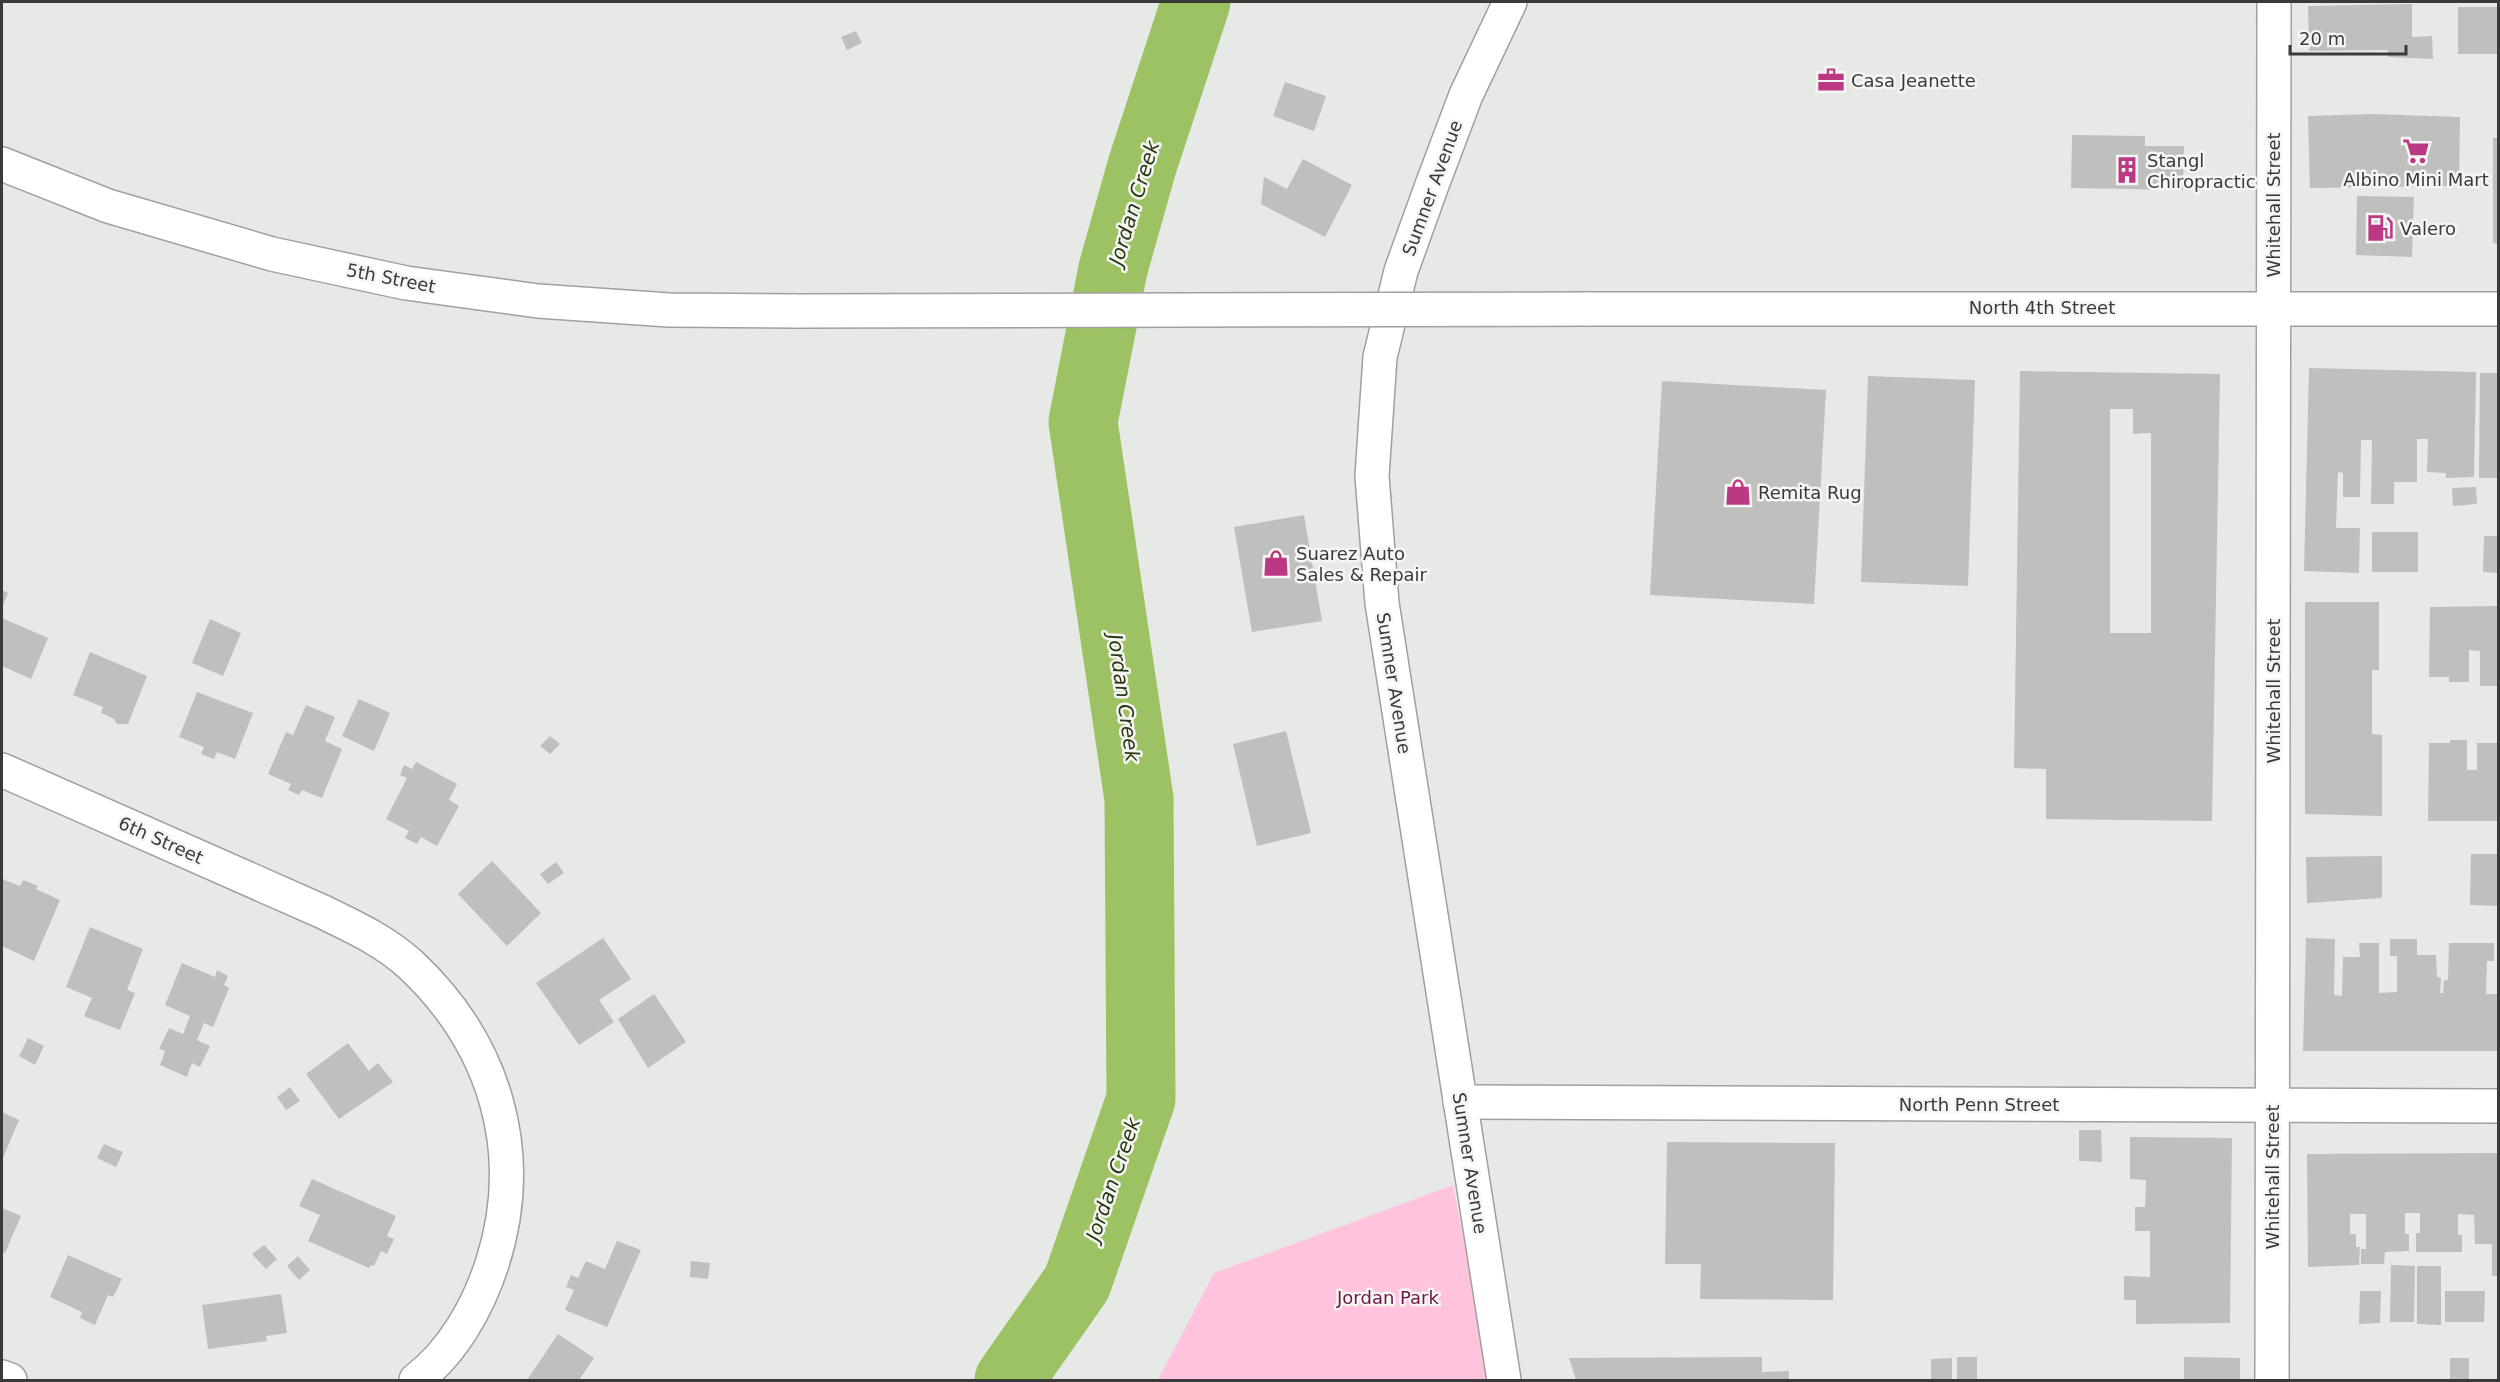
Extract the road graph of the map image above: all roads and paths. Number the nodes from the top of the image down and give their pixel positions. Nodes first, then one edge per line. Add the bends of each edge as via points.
1 (1510, 2) edge
2 (2274, 2) edge
3 (2, 164) edge
4 (2273, 307) junction
5 (1586, 309) joint
6 (2499, 309) edge
7 (2, 770) edge
8 (1460, 1102) junction
9 (2272, 1105) junction
10 (2499, 1106) edge
11 (2, 1377) edge
12 (10, 1380) edge
13 (416, 1380) edge
14 (1503, 1380) edge
15 (2272, 1380) edge

1 - 8 street, Sumner Avenue via 1466,95 1401,271 1380,357 1374,415 1374,522 1382,603
2 - 4 street, Whitehall Street
3 - 5 street, 5th Street, bridge via 119,209 272,254 406,283 550,302 669,310 796,311
4 - 5 street, North 4th Street
4 - 6 street, North 4th Street
4 - 9 street, Whitehall Street
7 - 13 street, 6th Street via 371,935 410,964 454,1013 481,1055 498,1102 507,1160 503,1221 484,1289 459,1335
8 - 9 street, North Penn Street
8 - 14 street, Sumner Avenue
9 - 10 street, North Penn Street
9 - 15 street, Whitehall Street
11 - 12 street

